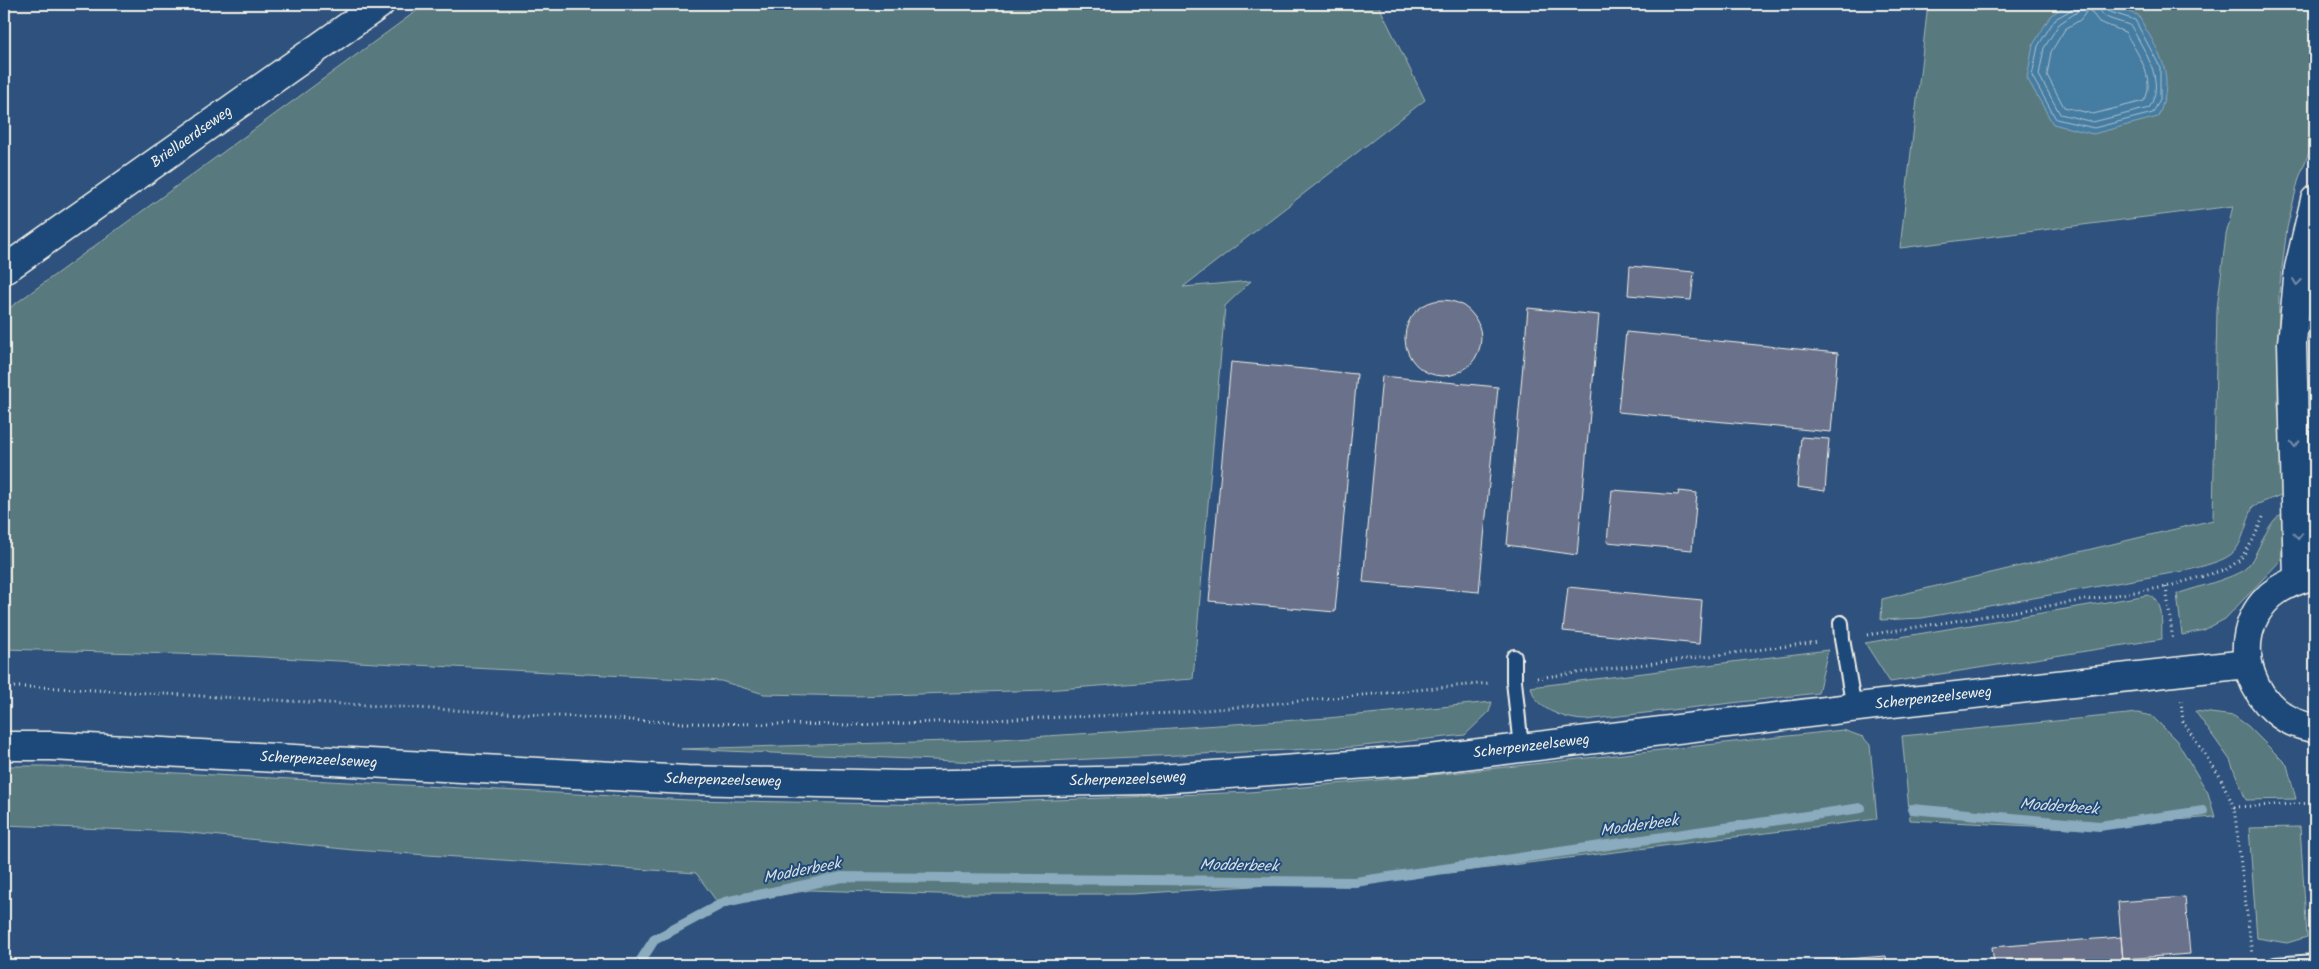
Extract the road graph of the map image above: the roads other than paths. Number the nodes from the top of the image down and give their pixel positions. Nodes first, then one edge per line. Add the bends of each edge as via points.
1 (380, 4) edge
2 (2315, 200) edge
3 (4, 270) edge
4 (2307, 577) edge
5 (1841, 623) dead end
6 (1514, 657) dead end
7 (2247, 664) junction
8 (1854, 708) junction
9 (2315, 728) edge
10 (4, 746) edge
11 (1521, 748) junction
12 (2315, 962) edge
13 (2275, 965) edge

1 - 3 main road, Briellaerdseweg
2 -> 4 main road via 2304,239 2294,303 2292,343 2297,502
4 - 7 main road via 2270,596 2254,618 2247,645
5 - 8 lane
6 - 11 lane
7 - 8 main road, Scherpenzeelseweg
7 - 9 main road via 2251,679 2264,700 2282,717 2304,727
8 - 11 main road, Scherpenzeelseweg
10 - 11 main road, Scherpenzeelseweg via 687,780 903,785 1145,780 1422,760
12 - 13 lane

